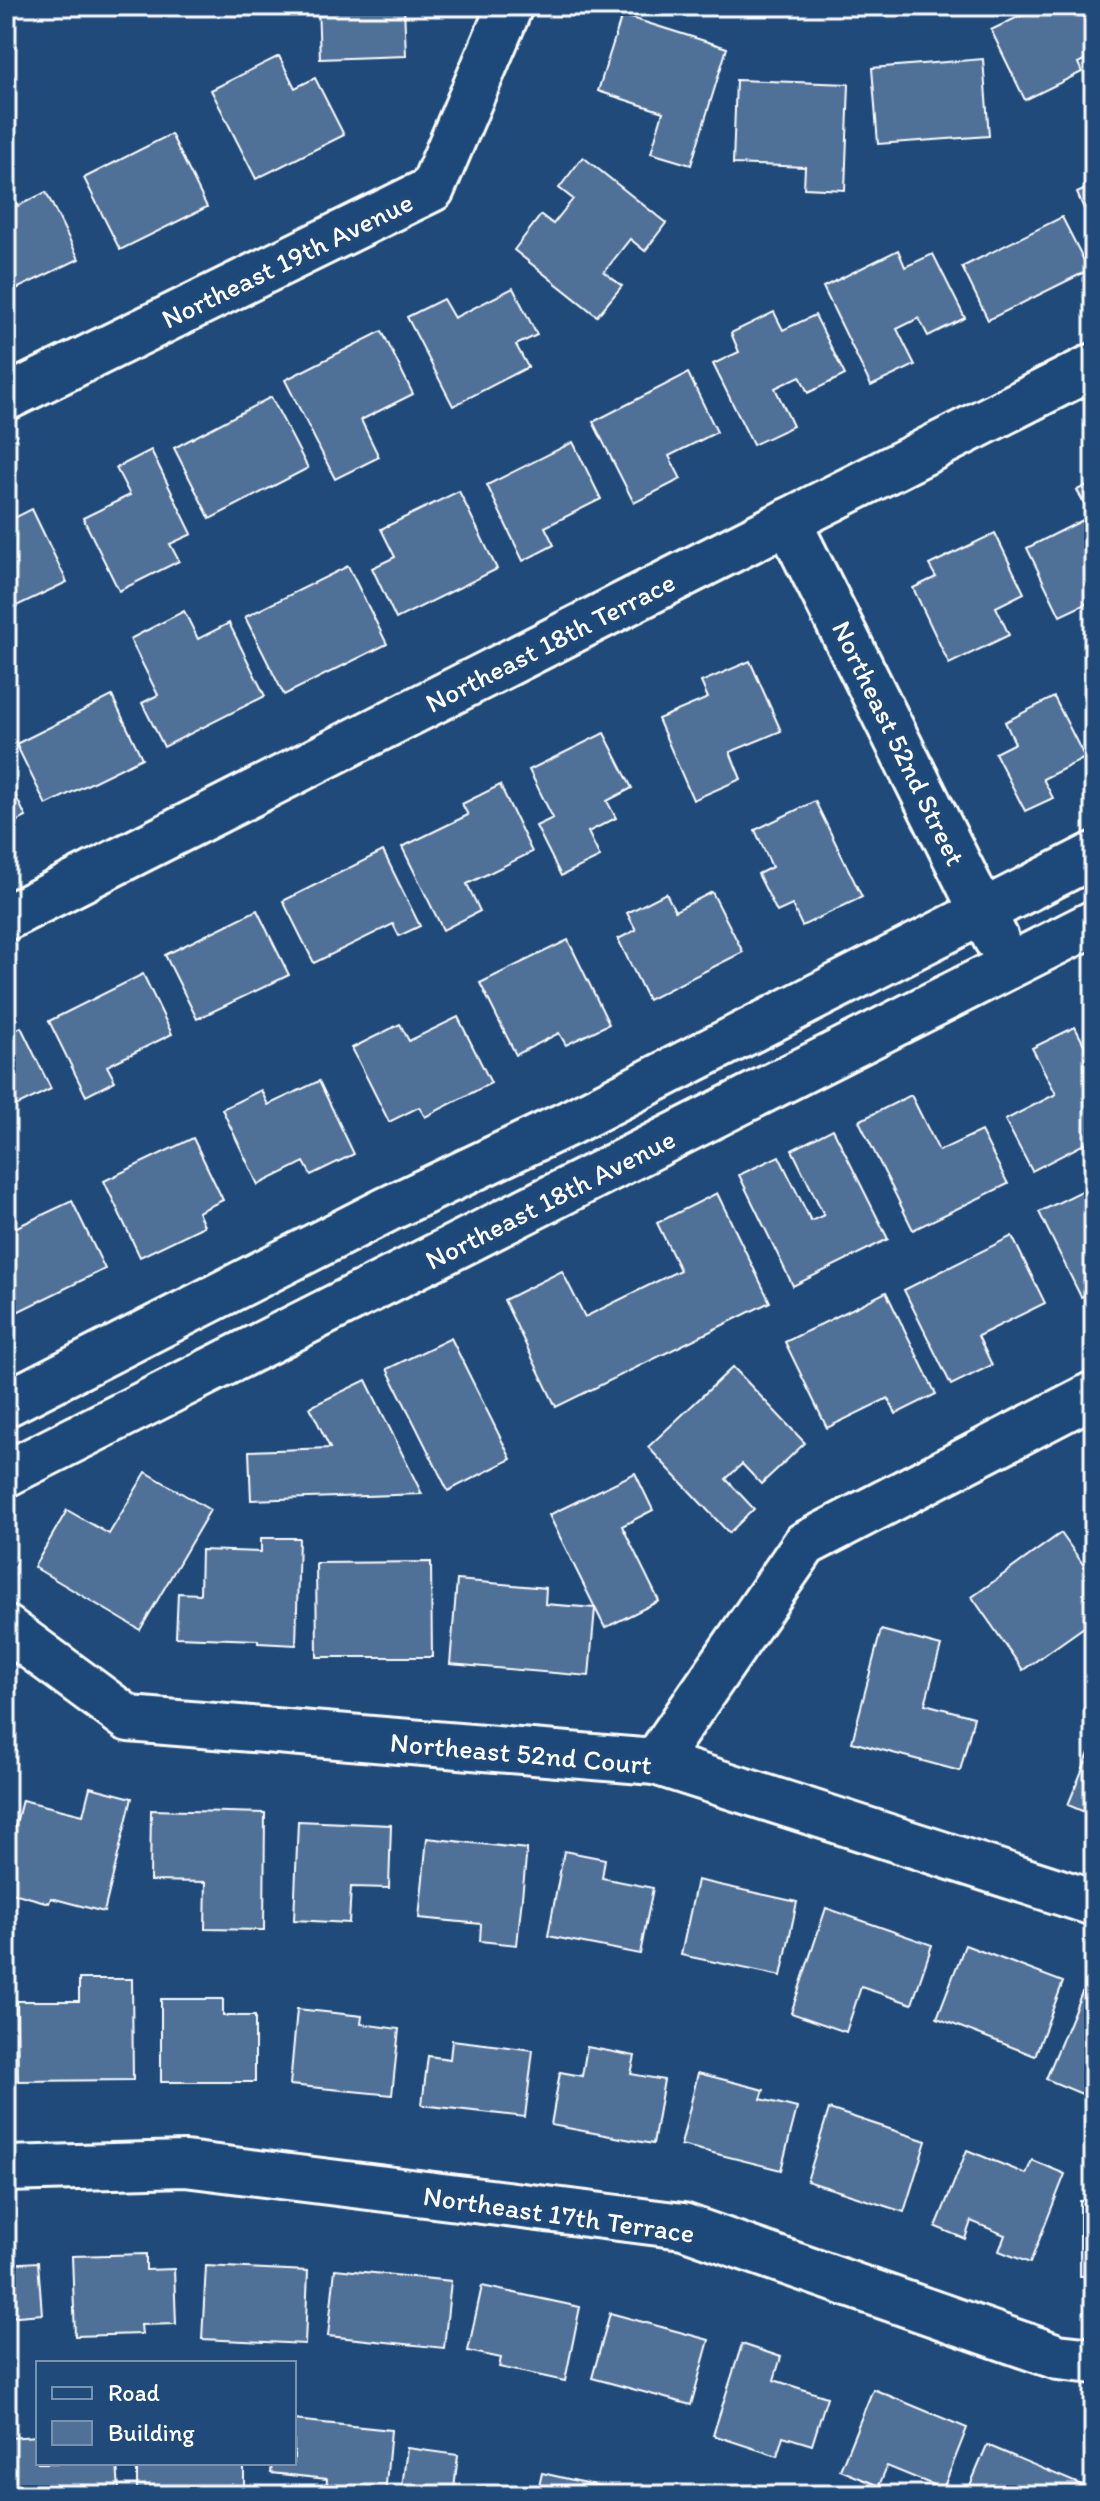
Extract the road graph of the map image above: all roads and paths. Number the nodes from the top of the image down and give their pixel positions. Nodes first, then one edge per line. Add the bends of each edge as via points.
1 (510, 6) edge
2 (1094, 366) edge
3 (6, 398) edge
4 (788, 521) junction
5 (1094, 855) edge
6 (983, 911) junction
7 (6, 918) edge
8 (1094, 923) edge
9 (1010, 966) junction
10 (1094, 1394) edge
11 (6, 1404) edge
12 (6, 1474) edge
13 (6, 1628) edge
14 (655, 1762) junction
15 (1094, 1903) edge
16 (6, 2169) edge
17 (1094, 2361) edge

1 - 3 street, Northeast 19th Avenue via 432,189
2 - 4 street, Northeast 18th Terrace
4 - 6 street, Northeast 52nd Street
4 - 7 street, Northeast 18th Terrace
5 - 6 street
6 - 9 street, Northeast 52nd Street
6 - 11 street
8 - 9 street, Northeast 18th Avenue
9 - 12 street, Northeast 18th Avenue
10 - 14 street via 805,1544
13 - 14 street, Northeast 52nd Court via 129,1719
14 - 15 street, Northeast 52nd Court
16 - 17 street, Northeast 17th Terrace via 185,2164 683,2226 1058,2357

